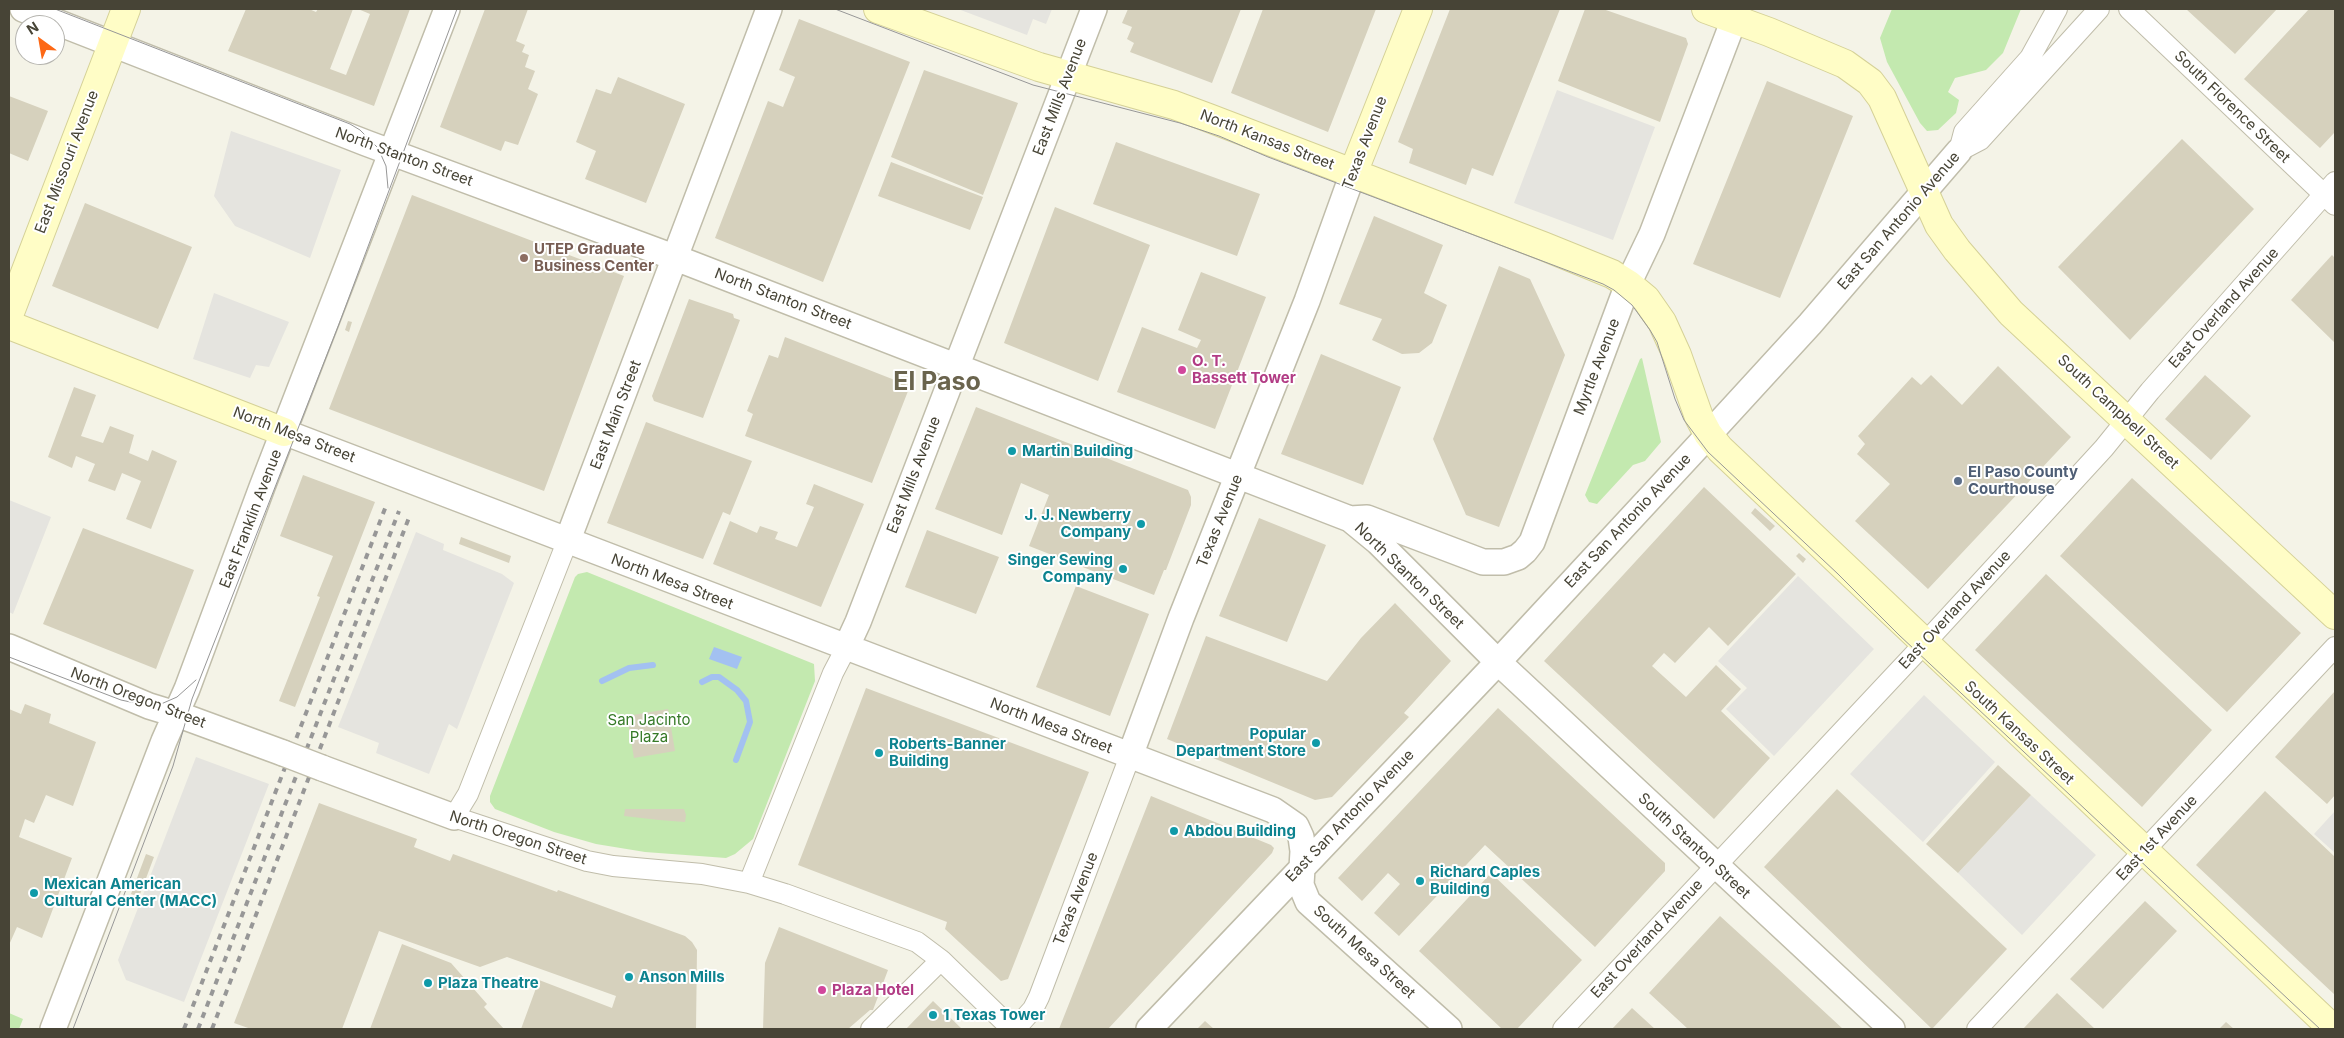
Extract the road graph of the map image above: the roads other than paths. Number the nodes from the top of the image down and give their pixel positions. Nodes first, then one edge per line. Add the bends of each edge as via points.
1 (23, 9) edge
2 (126, 9) edge
3 (446, 9) edge
4 (769, 9) edge
5 (878, 9) edge
6 (1094, 9) edge
7 (1418, 9) edge
8 (1706, 9) edge
9 (2057, 9) edge
10 (2099, 9) edge
11 (2129, 9) edge
12 (1736, 14) edge
13 (112, 43) junction
14 (1068, 75) junction
15 (1959, 151) junction
16 (392, 153) junction
17 (1353, 173) junction
18 (1924, 190) junction
19 (2331, 194) edge
20 (676, 258) junction
21 (1628, 284) junction
22 (9, 315) edge
23 (9, 325) edge
24 (956, 365) junction
25 (2126, 420) junction
26 (284, 432) junction
27 (1708, 434) junction
28 (1238, 475) junction
29 (1350, 519) junction
30 (567, 542) junction
31 (2335, 615) edge
32 (1924, 644) junction
33 (9, 647) edge
34 (2335, 647) edge
35 (846, 648) junction
36 (1498, 662) junction
37 (176, 714) junction
38 (1130, 756) junction
39 (454, 817) junction
40 (2145, 851) junction
41 (1303, 865) junction
42 (1716, 866) junction
43 (749, 883) junction
44 (941, 960) junction
45 (53, 1029) edge
46 (871, 1029) edge
47 (1014, 1029) edge
48 (1149, 1029) edge
49 (1449, 1029) edge
50 (1564, 1029) edge
51 (1892, 1029) edge
52 (1977, 1029) edge
53 (2334, 1029) edge

1 - 13 street, North Stanton Street
2 - 13 main road, East Missouri Avenue
3 - 16 street, East Franklin Avenue
4 - 20 street, East Main Street
5 - 14 main road, North Kansas Street
6 - 14 street, East Mills Avenue
7 - 17 main road, Texas Avenue
8 - 12 main road, South Campbell Street
9 - 15 street via 2030,58 1964,132
10 - 15 street, East San Antonio Avenue via 1980,140
11 - 19 street, South Florence Street
12 - 18 main road, South Campbell Street via 1845,64 1870,82 1882,98
12 - 21 street, Myrtle Avenue via 1652,234
13 - 16 street, North Stanton Street
13 - 22 main road, East Missouri Avenue
14 - 17 main road, North Kansas Street via 1182,108
14 - 24 street, East Mills Avenue
15 - 18 street, East San Antonio Avenue
16 - 20 street, North Stanton Street
16 - 26 street, East Franklin Avenue
17 - 21 main road, North Kansas Street via 1612,274
17 - 28 street, Texas Avenue via 1307,301
18 - 25 main road, South Campbell Street via 1939,225 2004,305
18 - 27 street, East San Antonio Avenue via 1810,324
19 - 25 street, East Overland Avenue
20 - 24 street, North Stanton Street
20 - 30 street, East Main Street
21 - 27 main road, North Kansas Street via 1646,300 1662,322
21 - 29 street, Myrtle Avenue via 1532,542 1518,557 1504,562 1483,562 1367,518
23 - 26 main road, North Mesa Street
24 - 28 street, North Stanton Street
24 - 35 street, East Mills Avenue
25 - 31 main road, South Campbell Street
25 - 32 street, East Overland Avenue
26 - 30 street, North Mesa Street
26 - 37 street, East Franklin Avenue
27 - 32 main road, South Kansas Street via 1727,456
27 - 36 street, East San Antonio Avenue
28 - 29 street, North Stanton Street
28 - 38 street, Texas Avenue
29 - 36 street, North Stanton Street via 1378,542
30 - 35 street, North Mesa Street
30 - 39 street, East Main Street via 468,794
32 - 40 main road, South Kansas Street
32 - 42 street, East Overland Avenue
33 - 37 street, North Oregon Street via 149,706
34 - 40 street, East 1st Avenue
35 - 38 street, North Mesa Street
35 - 43 street, East Mills Avenue
36 - 41 street, East San Antonio Avenue
36 - 42 street, South Stanton Street
37 - 39 street, North Oregon Street, bridge
37 - 45 street, East Franklin Avenue
38 - 41 street, North Mesa Street via 1273,810 1296,826 1301,837
38 - 47 street, Texas Avenue via 1039,997 1033,1009
39 - 43 street, North Oregon Street via 587,861 702,874
40 - 52 street, East 1st Avenue
40 - 53 main road, South Kansas Street
41 - 48 street, East San Antonio Avenue
41 - 49 street, South Mesa Street via 1302,885 1308,902
42 - 50 street, East Overland Avenue
42 - 51 street, South Stanton Street
43 - 44 street, North Oregon Street via 917,942
44 - 46 street
44 - 47 street, North Oregon Street

